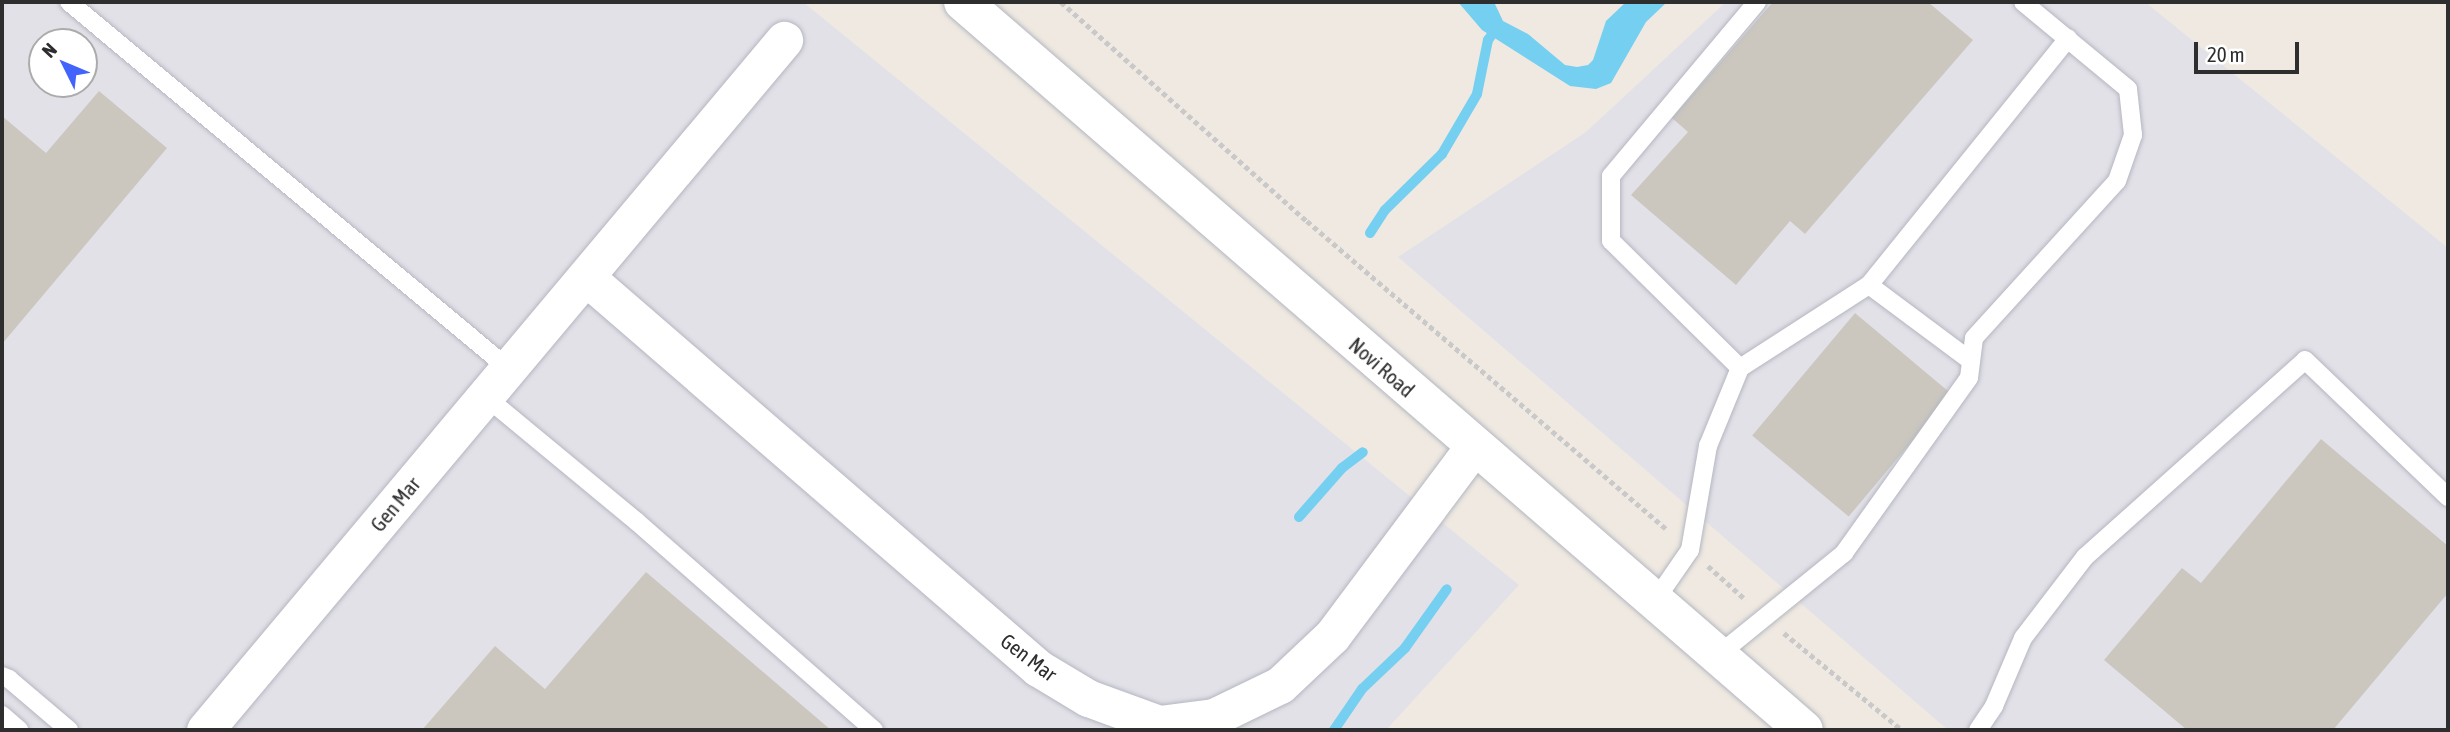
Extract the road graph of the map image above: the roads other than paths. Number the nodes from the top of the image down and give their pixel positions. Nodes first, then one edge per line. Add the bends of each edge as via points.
1 (69, 2) edge
2 (962, 2) edge
3 (1758, 2) edge
4 (2023, 2) edge
5 (2068, 38) junction
6 (784, 40) dead end
7 (586, 278) junction
8 (1869, 285) junction
9 (1971, 361) junction
10 (1740, 368) junction
11 (497, 383) junction
12 (1474, 446) junction
13 (2448, 497) edge
14 (1654, 602) junction
15 (1717, 656) junction
16 (2, 676) edge
17 (2, 715) edge
18 (19, 730) edge
19 (69, 730) edge
20 (205, 730) edge
21 (874, 730) edge
22 (1804, 730) edge
23 (1978, 730) edge

1 - 11 lane
2 - 12 main road, Novi Road
3 - 10 lane via 1611,176 1611,241
4 - 5 lane
5 - 8 lane
5 - 9 lane via 2128,89 2133,135 2117,181 1974,338
6 - 7 street, Gen Mar
7 - 11 street, Gen Mar
7 - 12 street, Gen Mar via 1038,668 1088,698 1159,724 1214,717 1280,685 1332,636
8 - 9 lane
8 - 10 lane
9 - 15 lane via 1969,377 1844,553
10 - 14 lane via 1708,446 1690,550
11 - 20 street, Gen Mar
11 - 21 lane via 636,521
12 - 14 main road, Novi Road
13 - 23 lane via 2305,360 2085,557 2023,638
14 - 15 main road, Novi Road
15 - 22 main road, Novi Road
16 - 19 lane
17 - 18 lane

